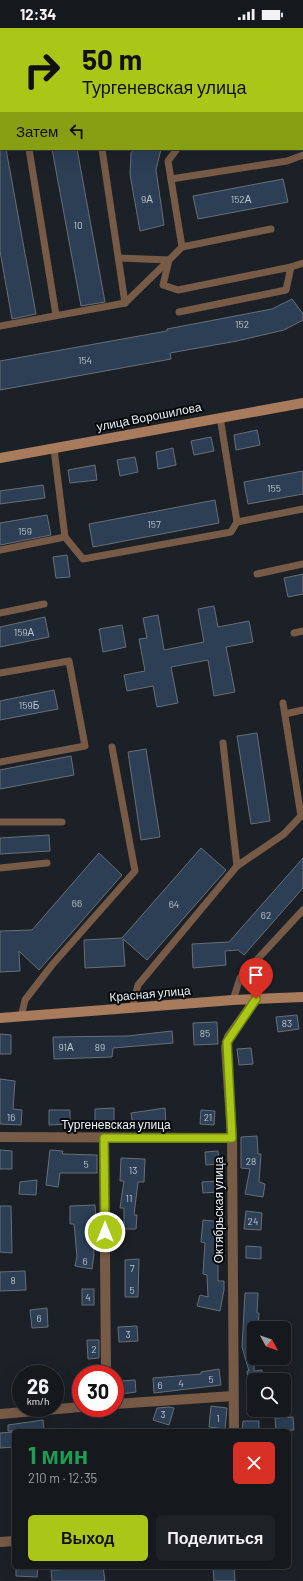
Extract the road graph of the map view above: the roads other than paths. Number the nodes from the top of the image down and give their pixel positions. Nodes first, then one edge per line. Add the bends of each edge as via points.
1 (28, 150) edge
2 (102, 150) edge
3 (176, 150) edge
4 (303, 155) edge
5 (170, 179) junction
6 (271, 229) dead end
7 (182, 246) junction
8 (119, 258) junction
9 (169, 260) junction
10 (303, 263) edge
11 (291, 267) junction
12 (125, 303) junction
13 (180, 312) dead end
14 (56, 315) junction
15 (0, 326) edge
16 (303, 403) edge
17 (220, 417) junction
18 (54, 449) junction
19 (0, 458) edge
20 (303, 510) edge
21 (237, 522) junction
22 (65, 537) junction
23 (0, 550) edge
24 (303, 564) edge
25 (257, 574) dead end
26 (44, 604) dead end
27 (0, 613) edge
28 (303, 631) edge
29 (294, 633) dead end
30 (0, 673) edge
31 (283, 703) dead end
32 (303, 710) edge
33 (285, 714) junction
34 (223, 743) dead end
35 (112, 747) dead end
36 (0, 762) edge
37 (0, 822) edge
38 (62, 822) dead end
39 (46, 863) dead end
40 (237, 866) junction
41 (0, 868) edge
42 (303, 910) edge
43 (303, 997) edge
44 (256, 999) junction
45 (232, 1000) junction
46 (132, 1009) junction
47 (21, 1017) junction
48 (0, 1018) edge
49 (0, 1137) edge
50 (104, 1138) junction
51 (232, 1138) junction
52 (106, 1365) edge
53 (233, 1396) junction
54 (124, 1403) edge
55 (72, 1408) edge
56 (0, 1414) edge
57 (234, 1429) edge
58 (0, 1542) edge
59 (12, 1542) edge

1 - 14 lane
2 - 8 lane
3 - 5 lane via 168,161
4 - 5 lane via 287,161
5 - 7 lane
6 - 7 lane
7 - 9 lane
8 - 9 lane
8 - 12 lane
9 - 11 lane via 162,285 178,290
9 - 12 lane
10 - 11 lane
11 - 13 lane via 286,290
12 - 14 lane
14 - 15 lane
16 - 17 main road, улица Ворошилова
17 - 18 main road, улица Ворошилова
17 - 21 lane
18 - 19 main road, улица Ворошилова
18 - 22 lane
20 - 21 lane
21 - 22 lane via 231,532 82,559
22 - 23 lane
24 - 25 lane
26 - 27 lane
28 - 29 lane
30 - 36 lane via 69,661 85,746
31 - 33 lane
32 - 33 lane
33 - 40 lane via 302,816 284,834
34 - 40 lane
35 - 47 lane via 135,870 52,965 25,1000
37 - 38 lane
39 - 41 lane
40 - 46 lane via 138,985
42 - 45 lane via 240,978
43 - 44 main road, Красная улица
44 - 45 main road, Красная улица
44 - 51 street, Октябрьская улица via 227,1042
45 - 46 main road, Красная улица
46 - 47 main road, Красная улица
47 - 48 main road, Красная улица
49 - 50 street, Тургеневская улица
50 - 51 street, Тургеневская улица
50 - 52 street
51 - 53 street, Октябрьская улица
53 - 54 street
53 - 57 street, Октябрьская улица
55 - 56 street
58 - 59 street

